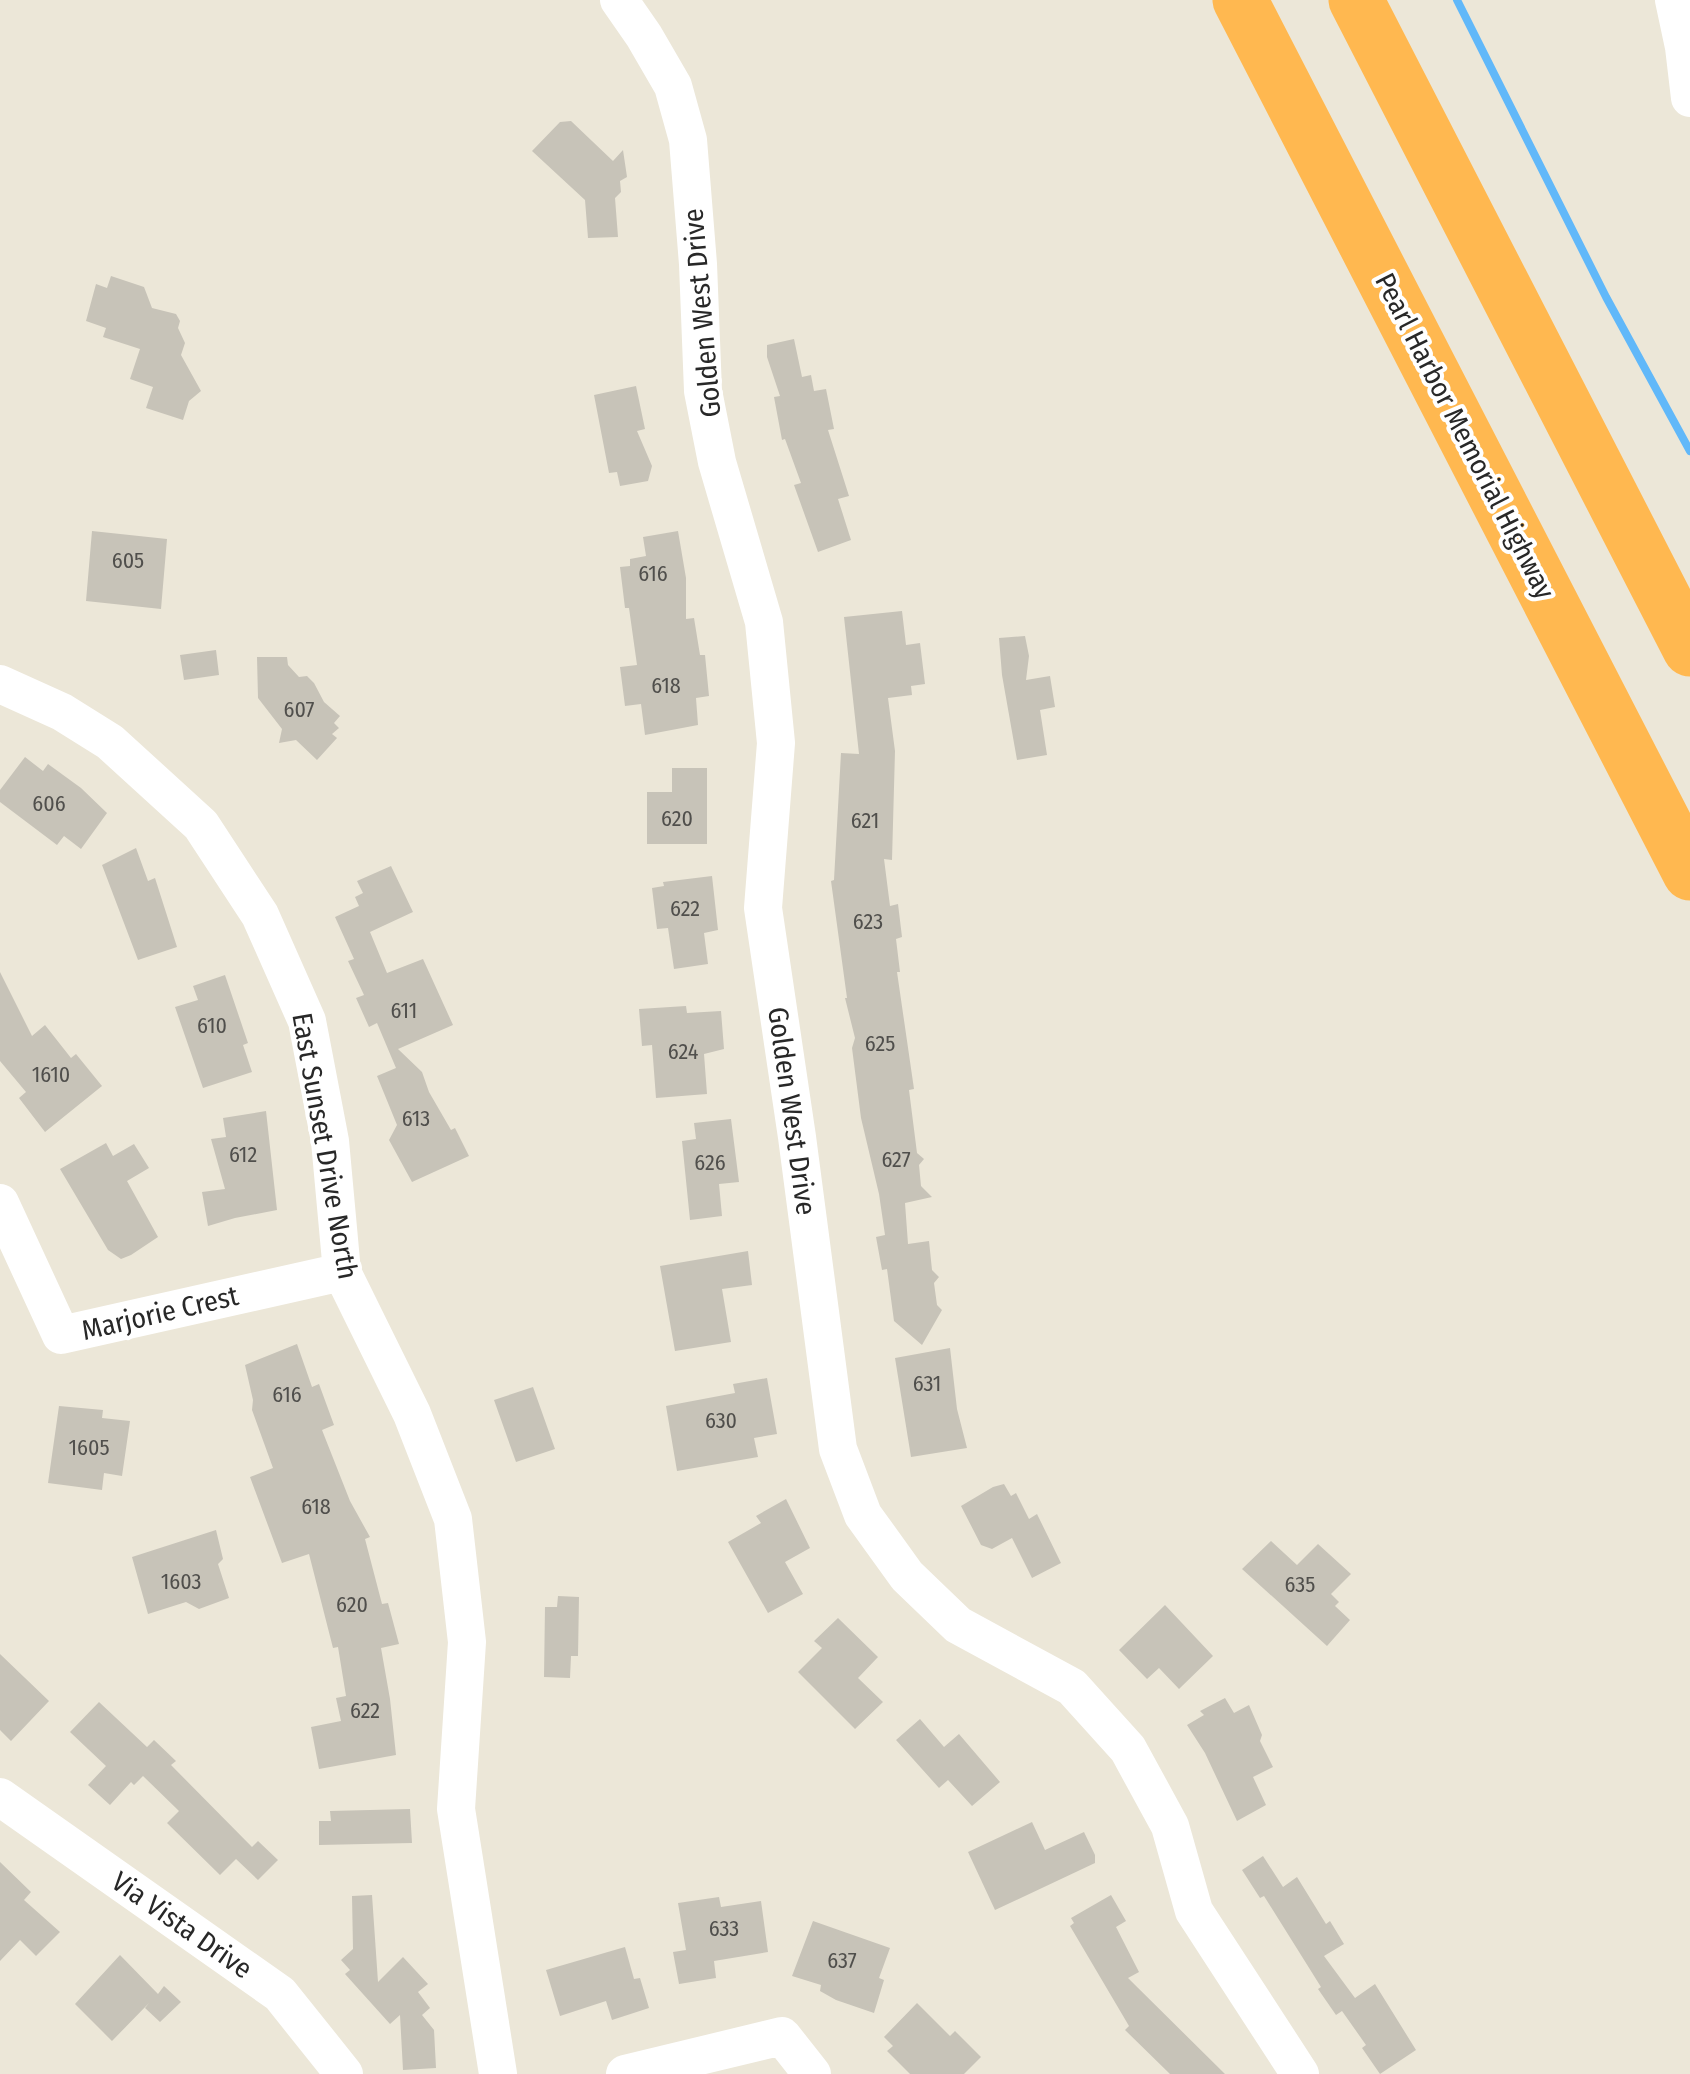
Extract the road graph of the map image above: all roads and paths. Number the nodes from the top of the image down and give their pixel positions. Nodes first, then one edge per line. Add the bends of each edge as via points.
1 (619, 0) edge
2 (1240, 0) edge
3 (1356, 0) edge
4 (1674, 0) edge
5 (1690, 98) edge
6 (1690, 650) edge
7 (0, 684) edge
8 (1690, 873) edge
9 (0, 1203) edge
10 (342, 1272) junction
11 (0, 1797) edge
12 (344, 2074) edge
13 (498, 2074) edge
14 (625, 2074) edge
15 (812, 2074) edge
16 (1300, 2074) edge

1 - 16 street, Golden West Drive via 673,86 688,140 703,390 764,622 776,743 763,908 838,1448 863,1515 907,1576 958,1625 1072,1687 1128,1749 1170,1826 1194,1911
2 - 8 highway, Pearl Harbor Memorial Highway
3 - 6 highway
4 - 5 street
7 - 10 street, East Sunset Drive North via 110,742 200,825 260,915 308,1021 330,1140
9 - 10 street, Marjorie Crest via 61,1335
10 - 13 street, East Sunset Drive North via 412,1414 453,1519 467,1642 456,1809
11 - 12 street, Via Vista Drive via 280,1994
14 - 15 street via 782,2036

